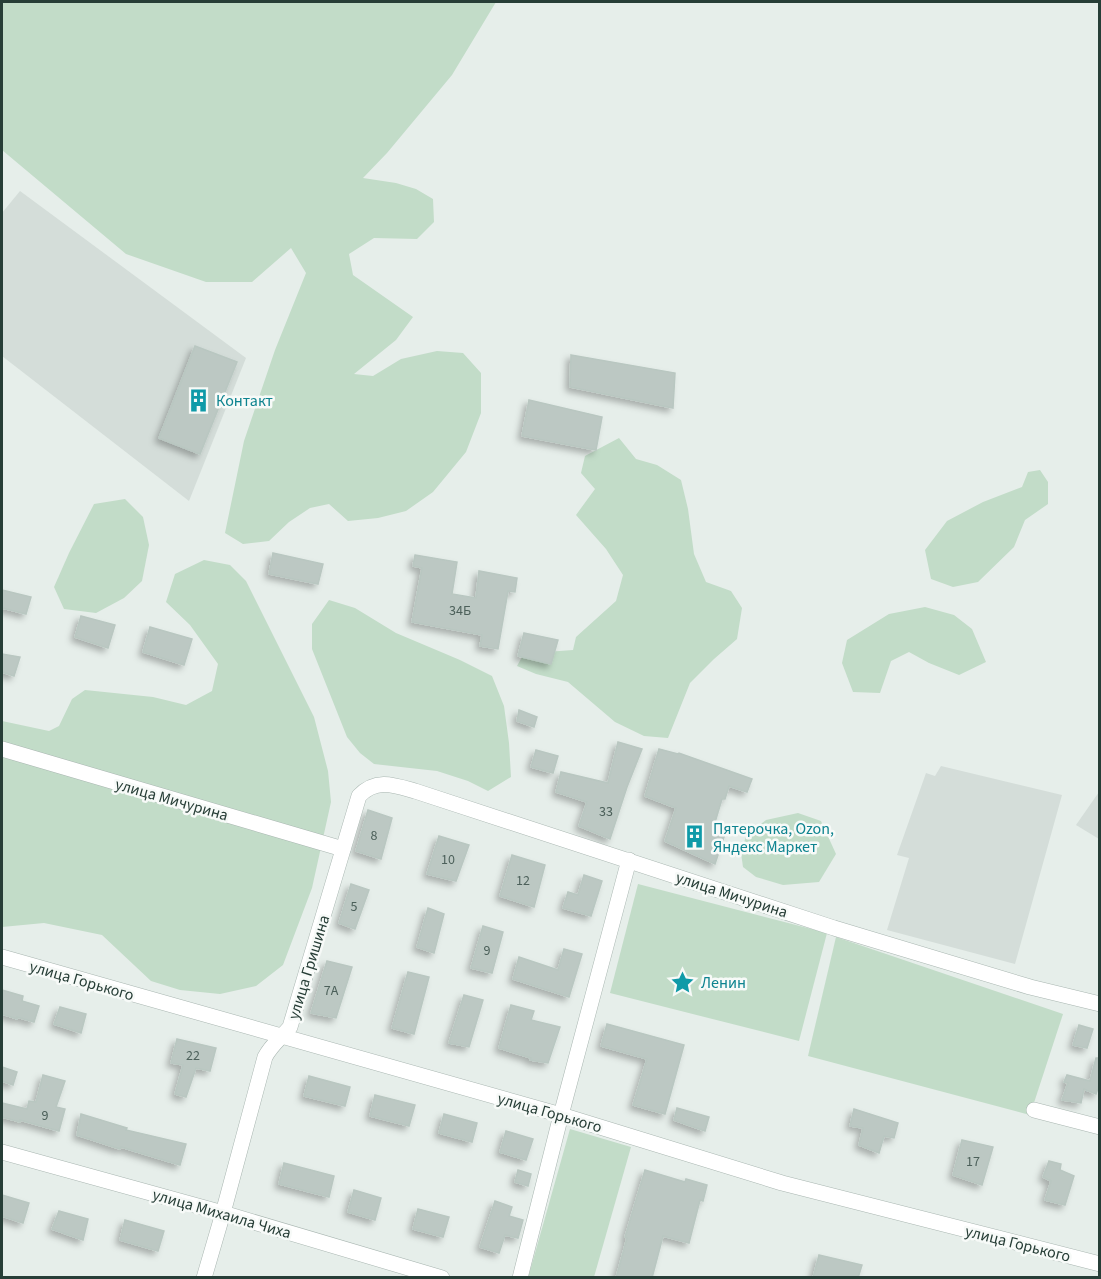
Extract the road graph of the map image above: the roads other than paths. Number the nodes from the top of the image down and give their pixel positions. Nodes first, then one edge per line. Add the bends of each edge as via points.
1 (2, 749) edge
2 (365, 789) joint
3 (343, 849) junction
4 (629, 860) junction
5 (2, 957) edge
6 (1100, 1004) edge
7 (282, 1037) junction
8 (1034, 1110) dead end
9 (561, 1115) junction
10 (1100, 1127) edge
11 (2, 1152) edge
12 (223, 1213) junction
13 (1100, 1264) edge
14 (204, 1278) edge
15 (442, 1278) edge
16 (520, 1278) edge

1 - 3 street, улица Мичурина
2 - 3 street, улица Гришина via 355,804
2 - 4 street, улица Мичурина via 390,784
3 - 7 street, улица Гришина via 290,1027
4 - 6 street, улица Мичурина via 834,928
4 - 9 street
5 - 7 street, улица Горького
7 - 9 street, улица Горького
7 - 12 street, улица Гришина via 265,1057
8 - 10 street
9 - 13 street, улица Горького via 782,1183
9 - 16 street
11 - 12 street, улица Михаила Чиха
12 - 14 street, улица Гришина
12 - 15 street, улица Михаила Чиха

